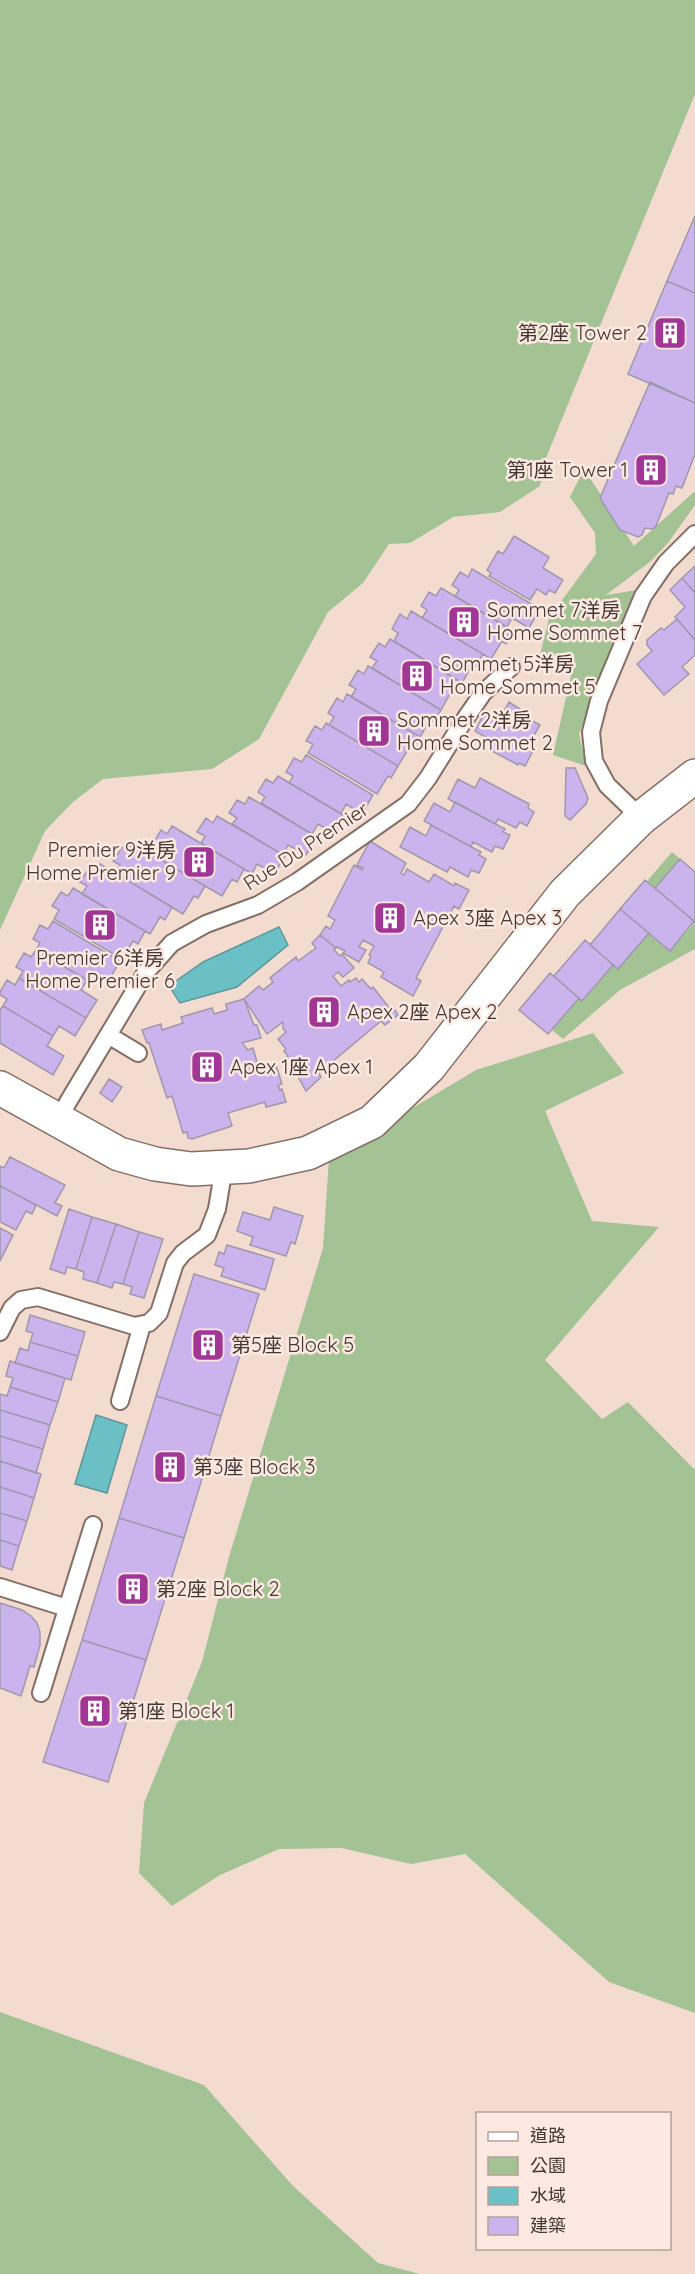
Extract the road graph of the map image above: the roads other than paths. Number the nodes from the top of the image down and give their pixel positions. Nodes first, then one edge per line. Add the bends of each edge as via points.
1 (695, 534) edge
2 (511, 667) dead end
3 (695, 776) edge
4 (641, 818) junction
5 (108, 1035) junction
6 (138, 1053) dead end
7 (0, 1088) edge
8 (63, 1112) junction
9 (224, 1167) junction
10 (142, 1325) junction
11 (0, 1332) edge
12 (120, 1401) dead end
13 (93, 1525) dead end
14 (0, 1587) edge
15 (67, 1608) junction
16 (41, 1693) dead end

1 - 4 lane via 666,563 643,596 599,701 591,732 594,761 607,785
2 - 5 lane, Rue Du Premier via 483,693 408,804 258,905 206,924 172,943 146,972
3 - 4 street
4 - 9 street via 566,893 429,1067 372,1122 308,1153 249,1166
5 - 6 lane
5 - 8 lane, Rue Du Premier
7 - 8 street
8 - 9 street via 119,1154 191,1169
9 - 10 lane via 217,1209 207,1235 175,1263 159,1313
10 - 11 lane via 134,1326 38,1297 21,1300 12,1308
10 - 12 lane
13 - 15 lane
14 - 15 lane
15 - 16 lane

